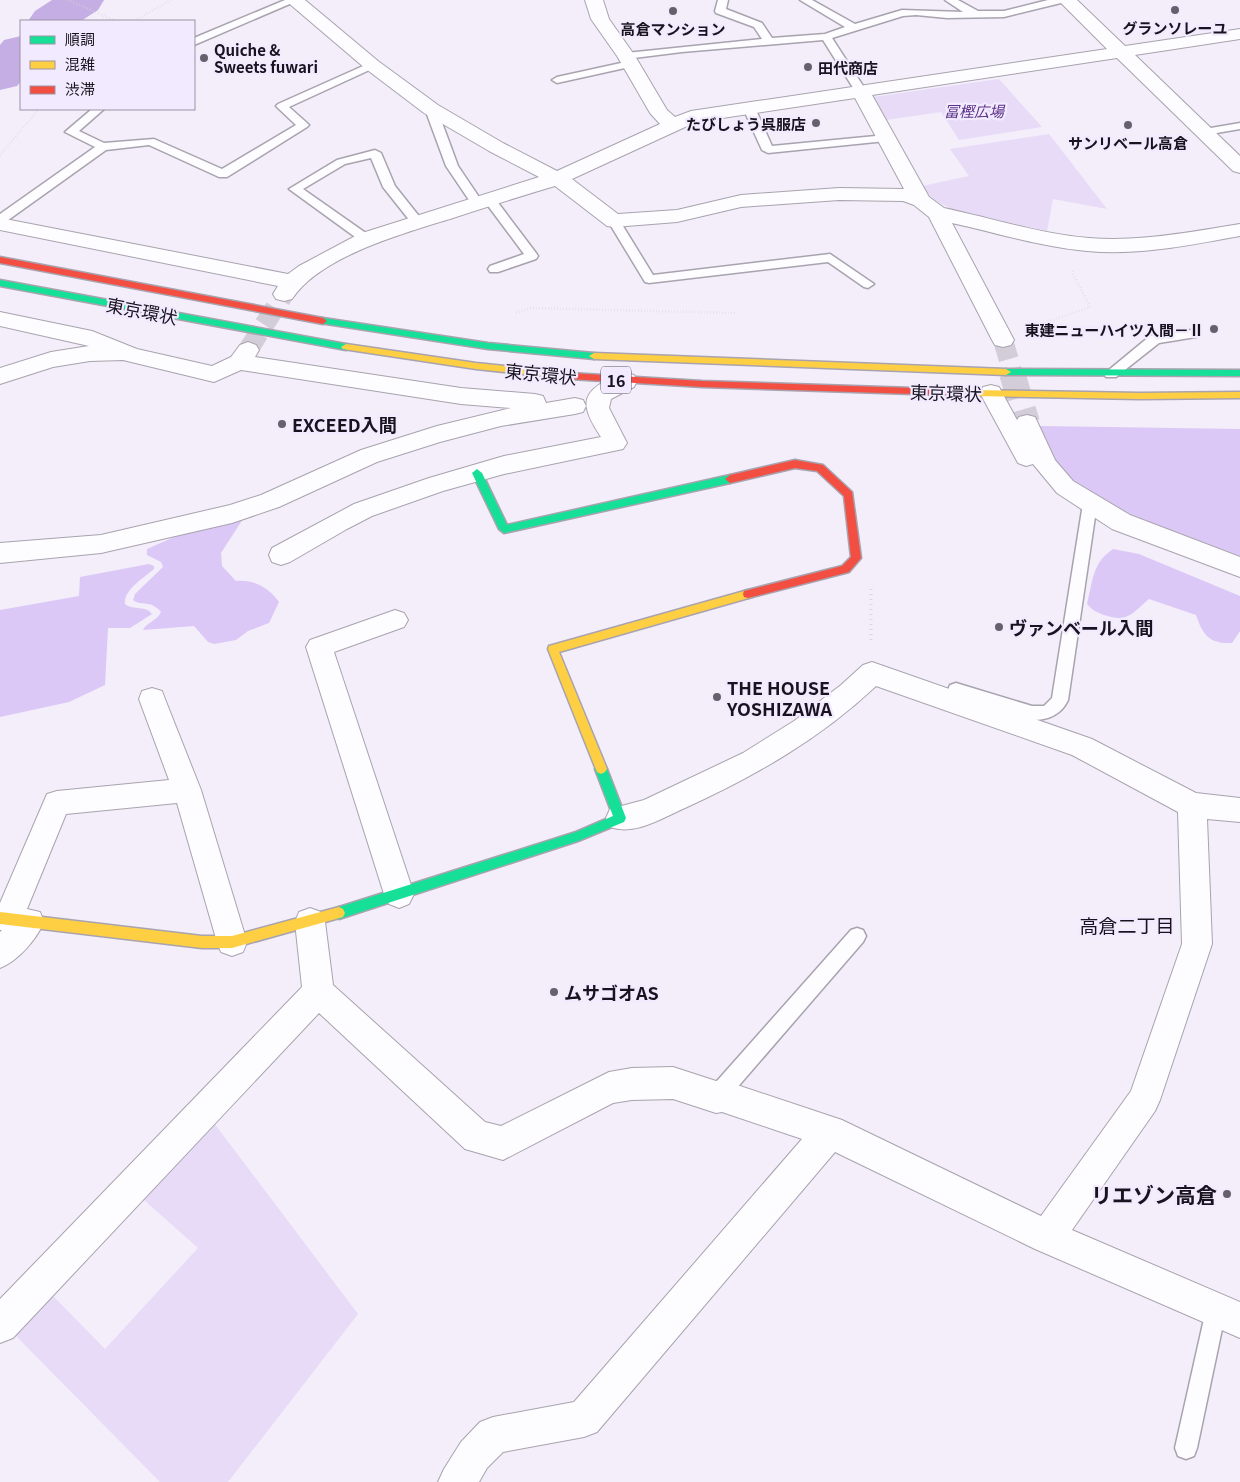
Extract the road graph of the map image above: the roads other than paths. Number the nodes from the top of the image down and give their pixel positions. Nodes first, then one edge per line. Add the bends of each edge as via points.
1 (294, 0) edge
2 (594, 0) edge
3 (723, 0) edge
4 (805, 0) edge
5 (950, 0) edge
6 (1061, 0) edge
7 (1067, 0) edge
8 (977, 15) junction
9 (854, 28) junction
10 (1240, 34) edge
11 (826, 37) junction
12 (195, 42) edge
13 (769, 42) junction
14 (1122, 52) junction
15 (628, 60) junction
16 (372, 65) junction
17 (557, 80) dead end
18 (861, 92) junction
19 (749, 108) junction
20 (431, 109) junction
21 (97, 110) edge
22 (673, 125) junction
23 (1240, 126) edge
24 (1205, 132) junction
25 (886, 138) junction
26 (103, 147) junction
27 (1240, 167) edge
28 (555, 179) junction
29 (483, 201) junction
30 (929, 207) junction
31 (0, 220) edge
32 (614, 221) junction
33 (418, 223) junction
34 (0, 224) edge
35 (1240, 230) edge
36 (366, 239) junction
37 (0, 260) edge
38 (494, 269) dead end
39 (0, 283) edge
40 (868, 284) dead end
41 (0, 319) edge
42 (1191, 334) dead end
43 (1002, 338) tunnel mouth
44 (132, 355) junction
45 (1240, 373) edge
46 (1110, 374) junction
47 (0, 376) edge
48 (626, 382) junction
49 (991, 393) junction
50 (1240, 395) edge
51 (587, 407) junction
52 (1027, 423) tunnel mouth
53 (477, 473) junction
54 (1089, 510) junction
55 (1121, 522) junction
56 (0, 553) edge
57 (281, 555) dead end
58 (1240, 567) edge
59 (395, 620) dead end
60 (956, 690) dead end
61 (152, 699) dead end
62 (988, 707) junction
63 (187, 790) junction
64 (1192, 805) junction
65 (1240, 810) edge
66 (620, 818) junction
67 (399, 894) junction
68 (12, 920) edge
69 (310, 922) junction
70 (857, 936) dead end
71 (232, 942) junction
72 (0, 954) edge
73 (318, 992) junction
74 (716, 1097) junction
75 (830, 1132) junction
76 (1047, 1237) junction
77 (1228, 1315) edge
78 (0, 1325) edge
79 (1186, 1448) dead end
80 (457, 1482) edge

1 - 12 lane
1 - 16 street
2 - 15 street via 600,20
3 - 13 lane via 720,11 758,25
4 - 9 lane
5 - 8 lane
6 - 8 lane via 1004,14
7 - 14 street
8 - 9 lane via 902,13
9 - 11 lane
10 - 14 street
11 - 13 lane
11 - 18 lane
13 - 15 lane via 682,49
14 - 18 street
14 - 24 street
15 - 17 lane
15 - 22 street via 659,113
16 - 20 street
16 - 26 lane via 282,106 303,125 223,174 150,140
18 - 19 street
18 - 25 street
19 - 22 street via 691,117
19 - 25 lane via 768,150
20 - 28 street
20 - 29 lane via 452,166
21 - 26 lane via 71,132
22 - 28 street
23 - 24 lane
24 - 27 street
25 - 30 street
26 - 31 lane
28 - 29 street
28 - 32 street via 565,183
29 - 33 street
29 - 38 lane via 532,256
30 - 32 street via 906,195 783,197 741,200 677,216
30 - 35 street via 1067,242 1113,245 1172,242
30 - 43 street
32 - 40 lane via 649,279 830,258
33 - 36 street
33 - 36 lane via 389,186 375,153 341,162 295,189
34 - 36 street via 288,288 306,271
37 - 46 main road, 東京環状 / 16 via 227,305 490,346 602,356
39 - 48 main road, 東京環状 / 16 via 342,347
41 - 44 street via 92,338
42 - 46 lane via 1155,339
44 - 47 street via 90,353 51,360
44 - 51 street via 214,374 243,356 461,396
45 - 46 main road, 東京環状 / 16
48 - 49 main road, 東京環状 / 16
48 - 51 street via 600,395
49 - 50 main road, 東京環状 / 16 via 1152,397
49 - 54 street via 1043,484 1060,498
51 - 53 street via 615,443
51 - 56 street via 501,418 437,434 369,456 270,501 232,514 101,544
52 - 55 street via 1045,464 1065,487
53 - 57 street via 363,510
53 - 66 main road via 504,529 795,464 820,468 849,495 856,558 845,569 553,649
54 - 55 street
54 - 62 lane via 1060,700 1052,710 1042,714
55 - 58 street
59 - 67 street via 319,646
60 - 62 lane
61 - 63 street
62 - 64 street via 1082,747
62 - 66 street via 872,673 852,693 758,760 632,818
63 - 68 street via 57,803
63 - 71 street
64 - 65 street
64 - 76 street via 1197,944 1144,1100
66 - 67 main road via 578,836
67 - 69 main road
68 - 71 main road via 202,942
68 - 72 street
69 - 71 main road
69 - 73 street
70 - 74 lane
73 - 74 street via 477,1137 503,1143 609,1088 632,1084 673,1083
73 - 78 street
74 - 75 street via 722,1096
75 - 76 street
75 - 80 street via 584,1419 493,1435 474,1455
76 - 77 street
77 - 79 lane

